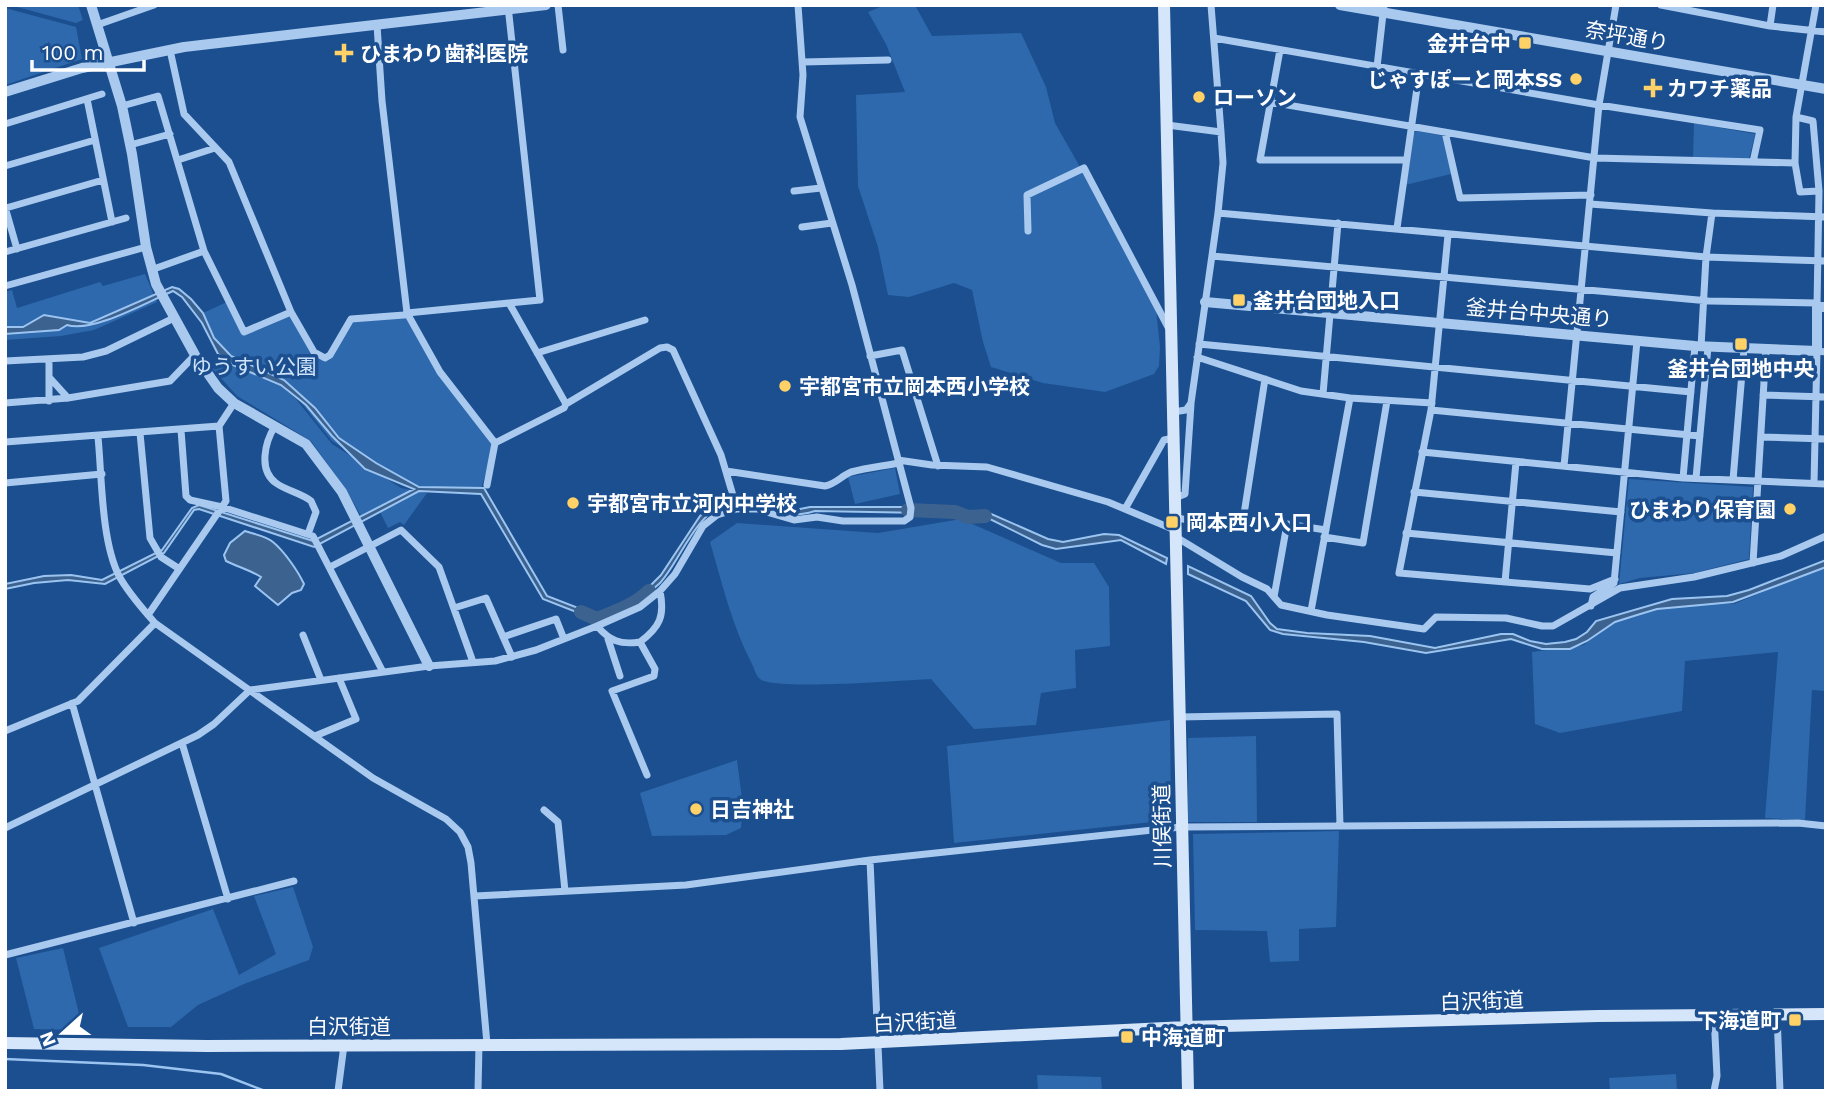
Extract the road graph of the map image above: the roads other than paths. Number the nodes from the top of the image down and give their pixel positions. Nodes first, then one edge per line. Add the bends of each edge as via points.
1 (91, 5) edge
2 (154, 5) edge
3 (546, 5) edge
4 (558, 5) edge
5 (798, 5) edge
6 (1164, 5) edge
7 (1211, 5) edge
8 (1340, 5) edge
9 (1616, 5) edge
10 (1720, 5) edge
11 (1773, 5) edge
12 (1816, 5) edge
13 (1667, 6) edge
14 (508, 7) edge
15 (139, 8) edge
16 (1385, 9) edge
17 (1719, 16) junction
18 (377, 24) junction
19 (97, 25) junction
20 (1770, 26) junction
21 (1812, 31) junction
22 (1826, 32) edge
23 (1214, 38) junction
24 (170, 50) junction
25 (563, 50) dead end
26 (1280, 50) junction
27 (1609, 52) junction
28 (888, 60) dead end
29 (109, 62) junction
30 (803, 62) junction
31 (1377, 66) junction
32 (1419, 74) junction
33 (1801, 85) junction
34 (1826, 89) edge
35 (5, 92) edge
36 (102, 94) dead end
37 (87, 99) junction
38 (1270, 102) junction
39 (1599, 105) junction
40 (122, 106) junction
41 (1796, 117) junction
42 (5, 124) edge
43 (1167, 125) junction
44 (1410, 127) junction
45 (1221, 132) junction
46 (1446, 132) junction
47 (170, 134) junction
48 (95, 140) junction
49 (130, 145) junction
50 (215, 148) junction
51 (1595, 158) junction
52 (178, 160) junction
53 (1406, 160) junction
54 (1753, 162) junction
55 (1795, 163) junction
56 (5, 166) edge
57 (103, 180) junction
58 (821, 188) junction
59 (794, 191) dead end
60 (1819, 191) junction
61 (1591, 195) junction
62 (1590, 204) junction
63 (5, 208) edge
64 (1218, 213) junction
65 (1712, 213) junction
66 (1822, 217) edge
67 (126, 218) dead end
68 (112, 222) junction
69 (832, 223) junction
70 (1338, 223) junction
71 (802, 227) dead end
72 (1397, 228) junction
73 (1028, 230) dead end
74 (1448, 234) junction
75 (146, 247) junction
76 (1586, 247) junction
77 (18, 249) junction
78 (204, 251) junction
79 (5, 252) edge
80 (1212, 256) junction
81 (1706, 257) junction
82 (1822, 261) edge
83 (1335, 267) junction
84 (151, 270) junction
85 (1443, 277) junction
86 (5, 286) edge
87 (1582, 290) junction
88 (1704, 301) junction
89 (1205, 302) junction
90 (509, 303) junction
91 (1820, 306) edge
92 (292, 312) junction
93 (407, 313) junction
94 (1331, 313) junction
95 (174, 318) junction
96 (645, 320) dead end
97 (1439, 323) junction
98 (1172, 334) junction
99 (1578, 336) junction
100 (1637, 341) junction
101 (1199, 344) junction
102 (1701, 347) junction
103 (1744, 349) junction
104 (1766, 349) junction
105 (1821, 352) edge
106 (537, 354) junction
107 (195, 355) junction
108 (870, 356) junction
109 (1197, 357) junction
110 (1326, 357) junction
111 (49, 359) junction
112 (5, 361) edge
113 (1435, 367) junction
114 (49, 377) junction
115 (1265, 379) junction
116 (1573, 381) junction
117 (1633, 387) junction
118 (1691, 392) junction
119 (1322, 394) junction
120 (1763, 395) junction
121 (1817, 396) junction
122 (1826, 397) edge
123 (68, 398) junction
124 (1350, 398) junction
125 (49, 401) junction
126 (1387, 401) junction
127 (5, 403) edge
128 (234, 403) junction
129 (1191, 403) junction
130 (566, 404) junction
131 (1431, 406) junction
132 (1173, 412) junction
133 (1569, 422) junction
134 (219, 426) junction
135 (275, 426) junction
136 (1629, 428) junction
137 (181, 430) junction
138 (140, 432) junction
139 (1687, 433) junction
140 (1700, 436) junction
141 (98, 437) junction
142 (1761, 437) junction
143 (1174, 438) junction
144 (1815, 439) junction
145 (1826, 439) edge
146 (5, 442) edge
147 (495, 443) junction
148 (1422, 452) junction
149 (898, 462) junction
150 (1516, 462) junction
151 (938, 466) junction
152 (1564, 467) junction
153 (726, 471) junction
154 (1624, 472) junction
155 (102, 474) junction
156 (1683, 478) junction
157 (1696, 478) junction
158 (1733, 480) junction
159 (5, 482) edge
160 (1758, 482) junction
161 (1814, 483) junction
162 (1826, 484) edge
163 (487, 485) dead end
164 (1414, 492) junction
165 (1175, 498) junction
166 (1513, 502) junction
167 (736, 504) junction
168 (1125, 509) junction
169 (219, 511) junction
170 (1621, 512) junction
171 (1175, 528) junction
172 (1406, 533) junction
173 (308, 534) junction
174 (1325, 534) junction
175 (1826, 536) edge
176 (1509, 543) junction
177 (370, 546) junction
178 (1617, 553) junction
179 (1753, 563) junction
180 (330, 567) junction
181 (178, 568) junction
182 (1615, 579) junction
183 (1505, 582) junction
184 (660, 591) junction
185 (1274, 597) junction
186 (1591, 606) junction
187 (454, 608) junction
188 (1311, 611) junction
189 (148, 615) junction
190 (155, 623) junction
191 (597, 626) junction
192 (303, 635) dead end
193 (503, 637) junction
194 (607, 638) junction
195 (564, 639) junction
196 (640, 642) junction
197 (512, 657) junction
198 (473, 662) junction
199 (429, 666) junction
200 (383, 672) junction
201 (620, 676) dead end
202 (339, 678) junction
203 (321, 680) junction
204 (250, 690) junction
205 (72, 704) junction
206 (1179, 717) junction
207 (5, 731) edge
208 (315, 736) junction
209 (182, 743) junction
210 (647, 775) dead end
211 (96, 786) junction
212 (544, 810) dead end
213 (6, 825) edge
214 (1340, 826) junction
215 (1826, 826) edge
216 (1181, 827) junction
217 (870, 860) junction
218 (294, 881) dead end
219 (565, 891) junction
220 (475, 896) junction
221 (228, 899) junction
222 (134, 923) junction
223 (5, 955) edge
224 (1777, 1014) junction
225 (1826, 1014) edge
226 (1714, 1015) junction
227 (1186, 1027) junction
228 (5, 1043) edge
229 (878, 1043) junction
230 (483, 1044) junction
231 (344, 1045) junction
232 (338, 1091) edge
233 (478, 1091) edge
234 (880, 1091) edge
235 (1188, 1091) edge
236 (1714, 1091) edge
237 (1780, 1091) edge

1 - 19 street
2 - 15 street
3 - 14 street
4 - 25 street
5 - 30 street
6 - 43 main road, 川俣街道
7 - 23 street
8 - 16 street, 奈坪通り
9 - 27 street
10 - 17 street
11 - 20 street
12 - 21 street
13 - 17 street
14 - 18 street
14 - 90 street via 540,300
15 - 19 street
16 - 27 street, 奈坪通り
16 - 31 street
17 - 20 street
18 - 24 street
18 - 93 street
19 - 29 street
20 - 21 street
21 - 22 street
21 - 33 street
23 - 26 street
23 - 45 street
24 - 29 street
24 - 50 street via 184,114
26 - 31 street
26 - 38 street
27 - 33 street, 奈坪通り
27 - 39 street
28 - 30 street
29 - 35 street
29 - 40 street
30 - 58 street via 800,117
31 - 32 street
32 - 39 street
32 - 44 street
33 - 34 street, 奈坪通り
33 - 41 street
36 - 37 street
37 - 42 street
37 - 48 street
38 - 44 street
38 - 53 street via 1260,160
39 - 51 street
39 - 54 street via 1760,130
40 - 47 street via 158,96
40 - 49 street
41 - 55 street
41 - 60 street via 1813,121
43 - 45 street
43 - 98 main road, 川俣街道
44 - 46 street
44 - 53 street
45 - 64 street
46 - 51 street
46 - 61 street via 1460,198
47 - 49 street
47 - 52 street
48 - 56 street
48 - 57 street
49 - 75 street
50 - 52 street
50 - 92 street via 229,162
51 - 54 street
51 - 61 street
52 - 78 street
53 - 72 street
54 - 55 street
55 - 60 street via 1800,192
57 - 63 street
57 - 68 street
58 - 59 street
58 - 69 street
60 - 66 street
61 - 62 street
62 - 65 street
62 - 76 street
63 - 77 street
64 - 70 street
64 - 80 street
65 - 66 street
65 - 81 street
66 - 82 street
67 - 68 street
68 - 77 street
69 - 71 street
69 - 108 street
70 - 72 street
70 - 83 street
72 - 74 street
73 - 98 street via 1027,195 1084,168
74 - 76 street
74 - 85 street
75 - 84 street
75 - 86 street
76 - 81 street
76 - 87 street
77 - 79 street
78 - 84 street
78 - 92 street via 244,332
80 - 83 street
80 - 89 street
81 - 82 street
81 - 88 street
82 - 91 street
83 - 85 street
83 - 94 street
84 - 95 street
85 - 87 street
85 - 97 street
87 - 88 street
87 - 99 street
88 - 91 street
88 - 102 street
89 - 94 street, 釜井台中央通り
89 - 101 street
90 - 93 street
90 - 106 street
91 - 105 street
92 - 93 street via 314,352 324,358 351,319
93 - 147 street via 440,372
94 - 97 street, 釜井台中央通り
94 - 110 street
95 - 107 street
95 - 111 street via 106,351
96 - 106 street
97 - 99 street, 釜井台中央通り
97 - 113 street
98 - 132 main road, 川俣街道
99 - 100 street, 釜井台中央通り
99 - 116 street
100 - 102 street, 釜井台中央通り
100 - 117 street
101 - 109 street
101 - 110 street
102 - 103 street, 釜井台中央通り
102 - 118 street
102 - 140 street
103 - 104 street, 釜井台中央通り
103 - 158 street
104 - 105 street, 釜井台中央通り
104 - 120 street
105 - 121 street
106 - 130 street
107 - 123 street via 170,381
107 - 128 street
108 - 149 street
108 - 151 street via 902,350
109 - 115 street
109 - 129 street
110 - 113 street
110 - 119 street
111 - 112 street
111 - 114 street
113 - 116 street
113 - 131 street
114 - 123 street
114 - 125 street
115 - 119 street
115 - 171 street via 1242,527
116 - 117 street
116 - 133 street
117 - 118 street
117 - 136 street
118 - 139 street
119 - 124 street
120 - 121 street
120 - 142 street
121 - 122 street
121 - 144 street
123 - 125 street
124 - 126 street
124 - 174 street
125 - 127 street
126 - 131 street
126 - 174 street via 1363,543
128 - 134 street
128 - 135 street
129 - 132 street via 1186,410
129 - 165 street via 1185,494
130 - 147 street
130 - 153 street via 667,347 673,350
131 - 133 street
131 - 148 street
132 - 143 main road, 川俣街道
133 - 136 street
133 - 152 street
134 - 137 street
134 - 169 street via 226,501
135 - 173 street via 265,450 270,478 312,501 316,512
135 - 177 street via 306,444 342,492
136 - 139 street
136 - 154 street
137 - 138 street
137 - 169 street via 186,496
138 - 141 street
138 - 181 street via 150,538 159,554
139 - 140 street
139 - 156 street
140 - 157 street
141 - 146 street
141 - 155 street
142 - 144 street
142 - 160 street
143 - 165 main road, 川俣街道
143 - 168 street via 1164,440
144 - 145 street
144 - 161 street
147 - 163 street
148 - 150 street
148 - 164 street
149 - 151 street
149 - 153 street via 851,472 825,486
149 - 167 street via 911,510 904,521 794,520
150 - 152 street
150 - 166 street
151 - 168 street via 987,467
152 - 154 street
153 - 167 street
154 - 156 street
154 - 170 street
155 - 159 street
155 - 189 street via 108,545 119,574
156 - 157 street
157 - 158 street
158 - 160 street
160 - 161 street
160 - 179 street
161 - 162 street
164 - 166 street
164 - 172 street
165 - 171 main road, 川俣街道
166 - 170 street
166 - 176 street
167 - 184 street via 703,526
168 - 171 street
169 - 173 street
169 - 181 street
170 - 178 street
171 - 185 street
171 - 206 main road, 川俣街道
172 - 176 street
172 - 183 street via 1399,573
173 - 180 street
174 - 185 street via 1287,524
174 - 188 street
175 - 179 street
176 - 178 street
176 - 183 street
177 - 180 street
177 - 187 street via 401,530 439,568
177 - 199 street
178 - 182 street
179 - 186 street via 1620,588
180 - 200 street
181 - 189 street
182 - 183 street via 1590,589
182 - 186 street via 1593,597
184 - 191 street via 640,607
184 - 196 street via 663,608 656,630
185 - 188 street via 1281,605
186 - 188 street via 1553,626 1506,618 1436,618 1424,629
187 - 193 street via 486,598
187 - 198 street
189 - 190 street
190 - 204 street
190 - 205 street
191 - 194 street
191 - 195 street
192 - 203 street
193 - 195 street via 556,619
193 - 197 street
194 - 196 street
194 - 201 street
195 - 197 street
196 - 210 street via 655,669 654,676 612,691
197 - 198 street
198 - 199 street
199 - 200 street
200 - 202 street
202 - 203 street
202 - 208 street via 356,719
203 - 204 street
204 - 208 street
204 - 209 street via 214,724
205 - 207 street
205 - 211 street
206 - 214 street via 1337,714
206 - 216 main road, 川俣街道
208 - 220 street via 460,832 468,847
209 - 211 street
209 - 221 street
211 - 213 street
211 - 222 street
212 - 219 street via 558,822
214 - 215 street
214 - 216 street
216 - 217 street
216 - 227 main road, 川俣街道
217 - 219 street via 686,885
217 - 229 street
218 - 221 street
219 - 220 street
220 - 230 street
221 - 222 street
222 - 223 street
224 - 225 main road, 白沢街道
224 - 226 main road, 白沢街道
224 - 237 street
226 - 227 main road, 白沢街道
226 - 236 street
227 - 229 main road, 白沢街道
227 - 235 main road, 川俣街道
228 - 231 main road, 白沢街道
229 - 230 main road, 白沢街道
229 - 234 street
230 - 231 main road, 白沢街道
230 - 233 street
231 - 232 street

